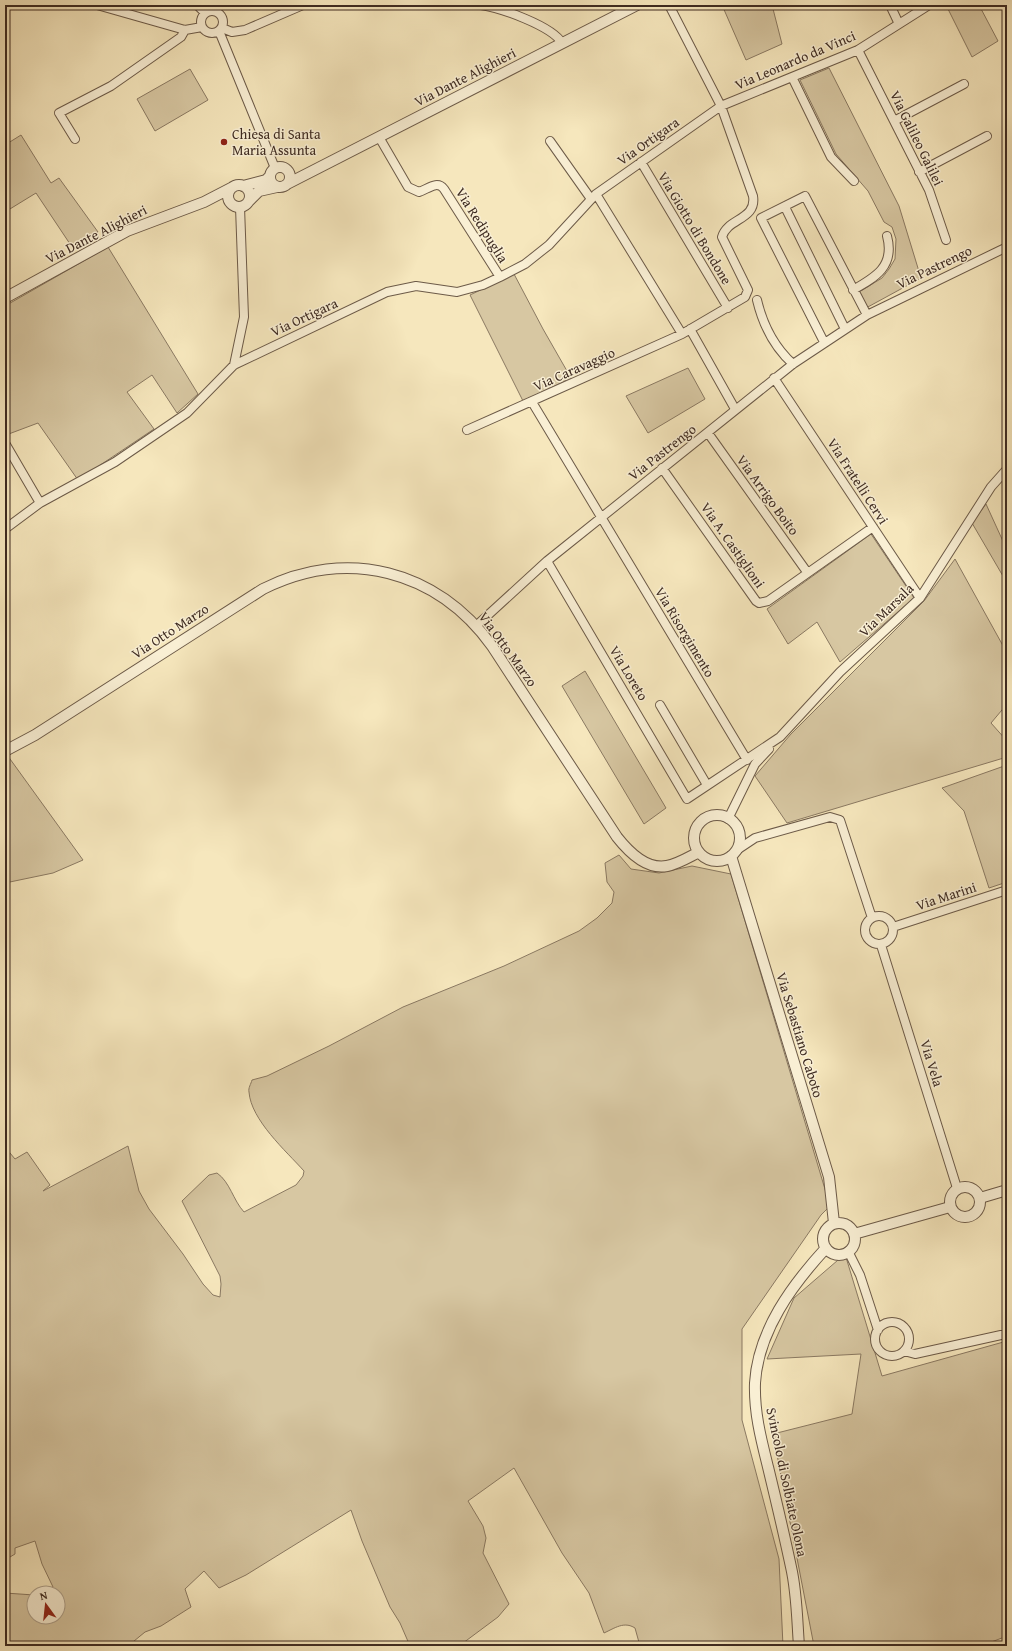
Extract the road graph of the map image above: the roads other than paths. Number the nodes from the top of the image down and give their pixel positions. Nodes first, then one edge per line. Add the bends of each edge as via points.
1 (97, 5) edge
2 (197, 5) edge
3 (303, 5) edge
4 (481, 5) edge
5 (637, 5) edge
6 (669, 5) edge
7 (890, 5) edge
8 (929, 5) edge
9 (205, 13) junction
10 (899, 24) junction
11 (202, 27) junction
12 (185, 30) junction
13 (220, 30) junction
14 (562, 43) junction
15 (858, 50) junction
16 (792, 77) junction
17 (964, 84) dead end
18 (721, 106) junction
19 (894, 121) junction
20 (986, 136) dead end
21 (379, 137) junction
22 (75, 139) dead end
23 (550, 141) dead end
24 (641, 162) junction
25 (286, 169) junction
26 (272, 172) junction
27 (919, 172) junction
28 (306, 173) junction
29 (854, 181) dead end
30 (282, 185) junction
31 (238, 187) junction
32 (594, 196) junction
33 (249, 201) junction
34 (204, 202) junction
35 (235, 205) junction
36 (784, 207) junction
37 (887, 236) dead end
38 (946, 240) dead end
39 (1007, 247) edge
40 (500, 277) junction
41 (853, 290) junction
42 (5, 298) edge
43 (757, 300) dead end
44 (728, 308) junction
45 (867, 315) junction
46 (846, 328) junction
47 (690, 329) junction
48 (682, 334) junction
49 (824, 342) junction
50 (793, 364) junction
51 (234, 365) junction
52 (774, 378) junction
53 (532, 402) junction
54 (735, 409) junction
55 (467, 430) dead end
56 (708, 433) junction
57 (5, 443) edge
58 (662, 468) junction
59 (1007, 469) edge
60 (40, 503) junction
61 (602, 516) junction
62 (873, 527) junction
63 (5, 529) edge
64 (547, 561) junction
65 (807, 572) junction
66 (920, 598) junction
67 (476, 626) junction
68 (660, 704) dead end
69 (780, 737) junction
70 (5, 750) edge
71 (747, 760) junction
72 (708, 785) junction
73 (687, 799) joint
74 (728, 819) junction
75 (699, 852) junction
76 (734, 853) junction
77 (1007, 890) edge
78 (872, 918) junction
79 (893, 927) junction
80 (881, 945) junction
81 (957, 1188) junction
82 (1007, 1190) edge
83 (980, 1198) junction
84 (950, 1207) junction
85 (834, 1223) junction
86 (854, 1234) junction
87 (826, 1248) junction
88 (848, 1251) junction
89 (878, 1330) junction
90 (1001, 1335) dead end
91 (904, 1351) junction
92 (799, 1646) edge

1 - 12 street
2 - 9 street
3 - 13 street via 245,30
4 - 14 street via 522,18 554,34
5 - 14 street, Via Dante Alighieri
6 - 18 street
7 - 10 street
8 - 10 street, Via Leonardo da Vinci
9 - 11 street via 201,20
9 - 13 street via 212,10 220,13 224,20
10 - 15 street, Via Leonardo da Vinci
11 - 12 street
11 - 13 street via 208,33
12 - 22 street via 181,37 111,86 59,113
13 - 26 street
14 - 21 street, Via Dante Alighieri
15 - 16 street, Via Leonardo da Vinci
15 - 19 street, Via Galileo Galilei
16 - 18 street, Via Leonardo da Vinci
16 - 29 street via 831,157
17 - 19 street
18 - 24 street, Via Ortigara
18 - 44 street, Via Caravaggio via 754,202 751,211 723,232 724,242 748,290 745,297
19 - 27 street, Via Galileo Galilei
20 - 27 street
21 - 28 street, Via Dante Alighieri
21 - 40 street, Via Redipuglia via 408,187 419,192 437,184 441,185
23 - 32 street
24 - 32 street, Via Ortigara
24 - 44 street, Via Giotto di Bondone
25 - 26 street, Via Dante Alighieri via 282,167
25 - 28 street, Via Dante Alighieri
25 - 30 street via 289,175
26 - 30 street via 272,183
26 - 31 street, Via Dante Alighieri via 266,180
27 - 38 street, Via Galileo Galilei via 929,190
28 - 30 street, Via Dante Alighieri
30 - 33 street, Via Dante Alighieri via 260,191
31 - 33 street via 249,193
31 - 34 street, Via Dante Alighieri
31 - 35 street via 228,196
32 - 40 street, Via Ortigara via 549,245 525,264
32 - 48 street
33 - 35 street, Via Dante Alighieri
34 - 35 street, Via Dante Alighieri via 219,201
34 - 42 street, Via Dante Alighieri via 127,231
35 - 51 street via 244,317
36 - 41 street via 805,196
36 - 46 street
36 - 49 street via 761,218
37 - 41 street via 890,246 884,267 876,276
39 - 45 street, Via Pastrengo
40 - 51 street, Via Ortigara via 457,292 416,286 388,292
41 - 45 street
43 - 50 street via 769,334
44 - 47 street, Via Caravaggio
45 - 46 street, Via Pastrengo
46 - 49 street, Via Pastrengo
47 - 48 street, Via Caravaggio
47 - 54 street
48 - 53 street, Via Caravaggio
49 - 50 street, Via Pastrengo
50 - 52 street, Via Pastrengo
51 - 60 street, Via Ortigara via 187,413 115,462
52 - 54 street, Via Pastrengo
52 - 62 street, Via Fratelli Cervi
53 - 55 street, Via Caravaggio
53 - 61 street, Via Risorgimento
54 - 56 street, Via Pastrengo
56 - 58 street, Via Pastrengo
56 - 65 street, Via Arrigo Boito
57 - 60 street
58 - 61 street, Via Pastrengo
58 - 65 street, Via A. Castiglioni via 756,601 762,603 768,600
59 - 66 street, Via Marsala via 991,486
60 - 63 street, Via Ortigara
61 - 64 street, Via Pastrengo
61 - 71 street, Via Risorgimento
62 - 65 street, Via A. Castiglioni
62 - 66 street, Via Fratelli Cervi
64 - 67 street, Via Pastrengo
64 - 73 street, Via Loreto
66 - 69 street, Via Marsala via 840,672
67 - 70 street, Via Otto Marzo via 444,598 420,584 395,574 341,568 301,573 275,582 251,596 35,735
67 - 75 street, Via Otto Marzo via 492,646 622,845 644,861 665,866
68 - 72 street
69 - 71 street, Via Marsala
69 - 74 street, Via Marsala via 755,764
71 - 72 street, Via Marsala
72 - 73 street, Via Marsala
74 - 75 street via 713,816 700,824 694,838
74 - 76 street via 734,823 740,836
75 - 76 street via 710,860 725,860
76 - 78 street via 756,838 830,817 840,820
76 - 85 street, Via Sebastiano Caboto via 829,1177
77 - 79 street, Via Marini
78 - 79 street via 885,917
78 - 80 street via 866,925 866,935 871,942
79 - 80 street via 894,932 890,940
80 - 81 street, Via Vela
81 - 83 street via 971,1188
81 - 84 street via 951,1194
82 - 83 street
83 - 84 street via 979,1209 966,1218 956,1215
84 - 86 street
85 - 86 street via 844,1224
85 - 87 street via 823,1234 822,1239
86 - 88 street via 854,1244
87 - 88 street via 839,1255
87 - 92 street, Svincolo di Solbiate Olona via 804,1271 773,1322 764,1342 755,1382 758,1426 794,1585
88 - 89 street via 860,1275
89 - 91 street via 875,1340 879,1350 889,1356 899,1355
89 - 91 street via 887,1323 903,1326 909,1336
90 - 91 street via 916,1354

